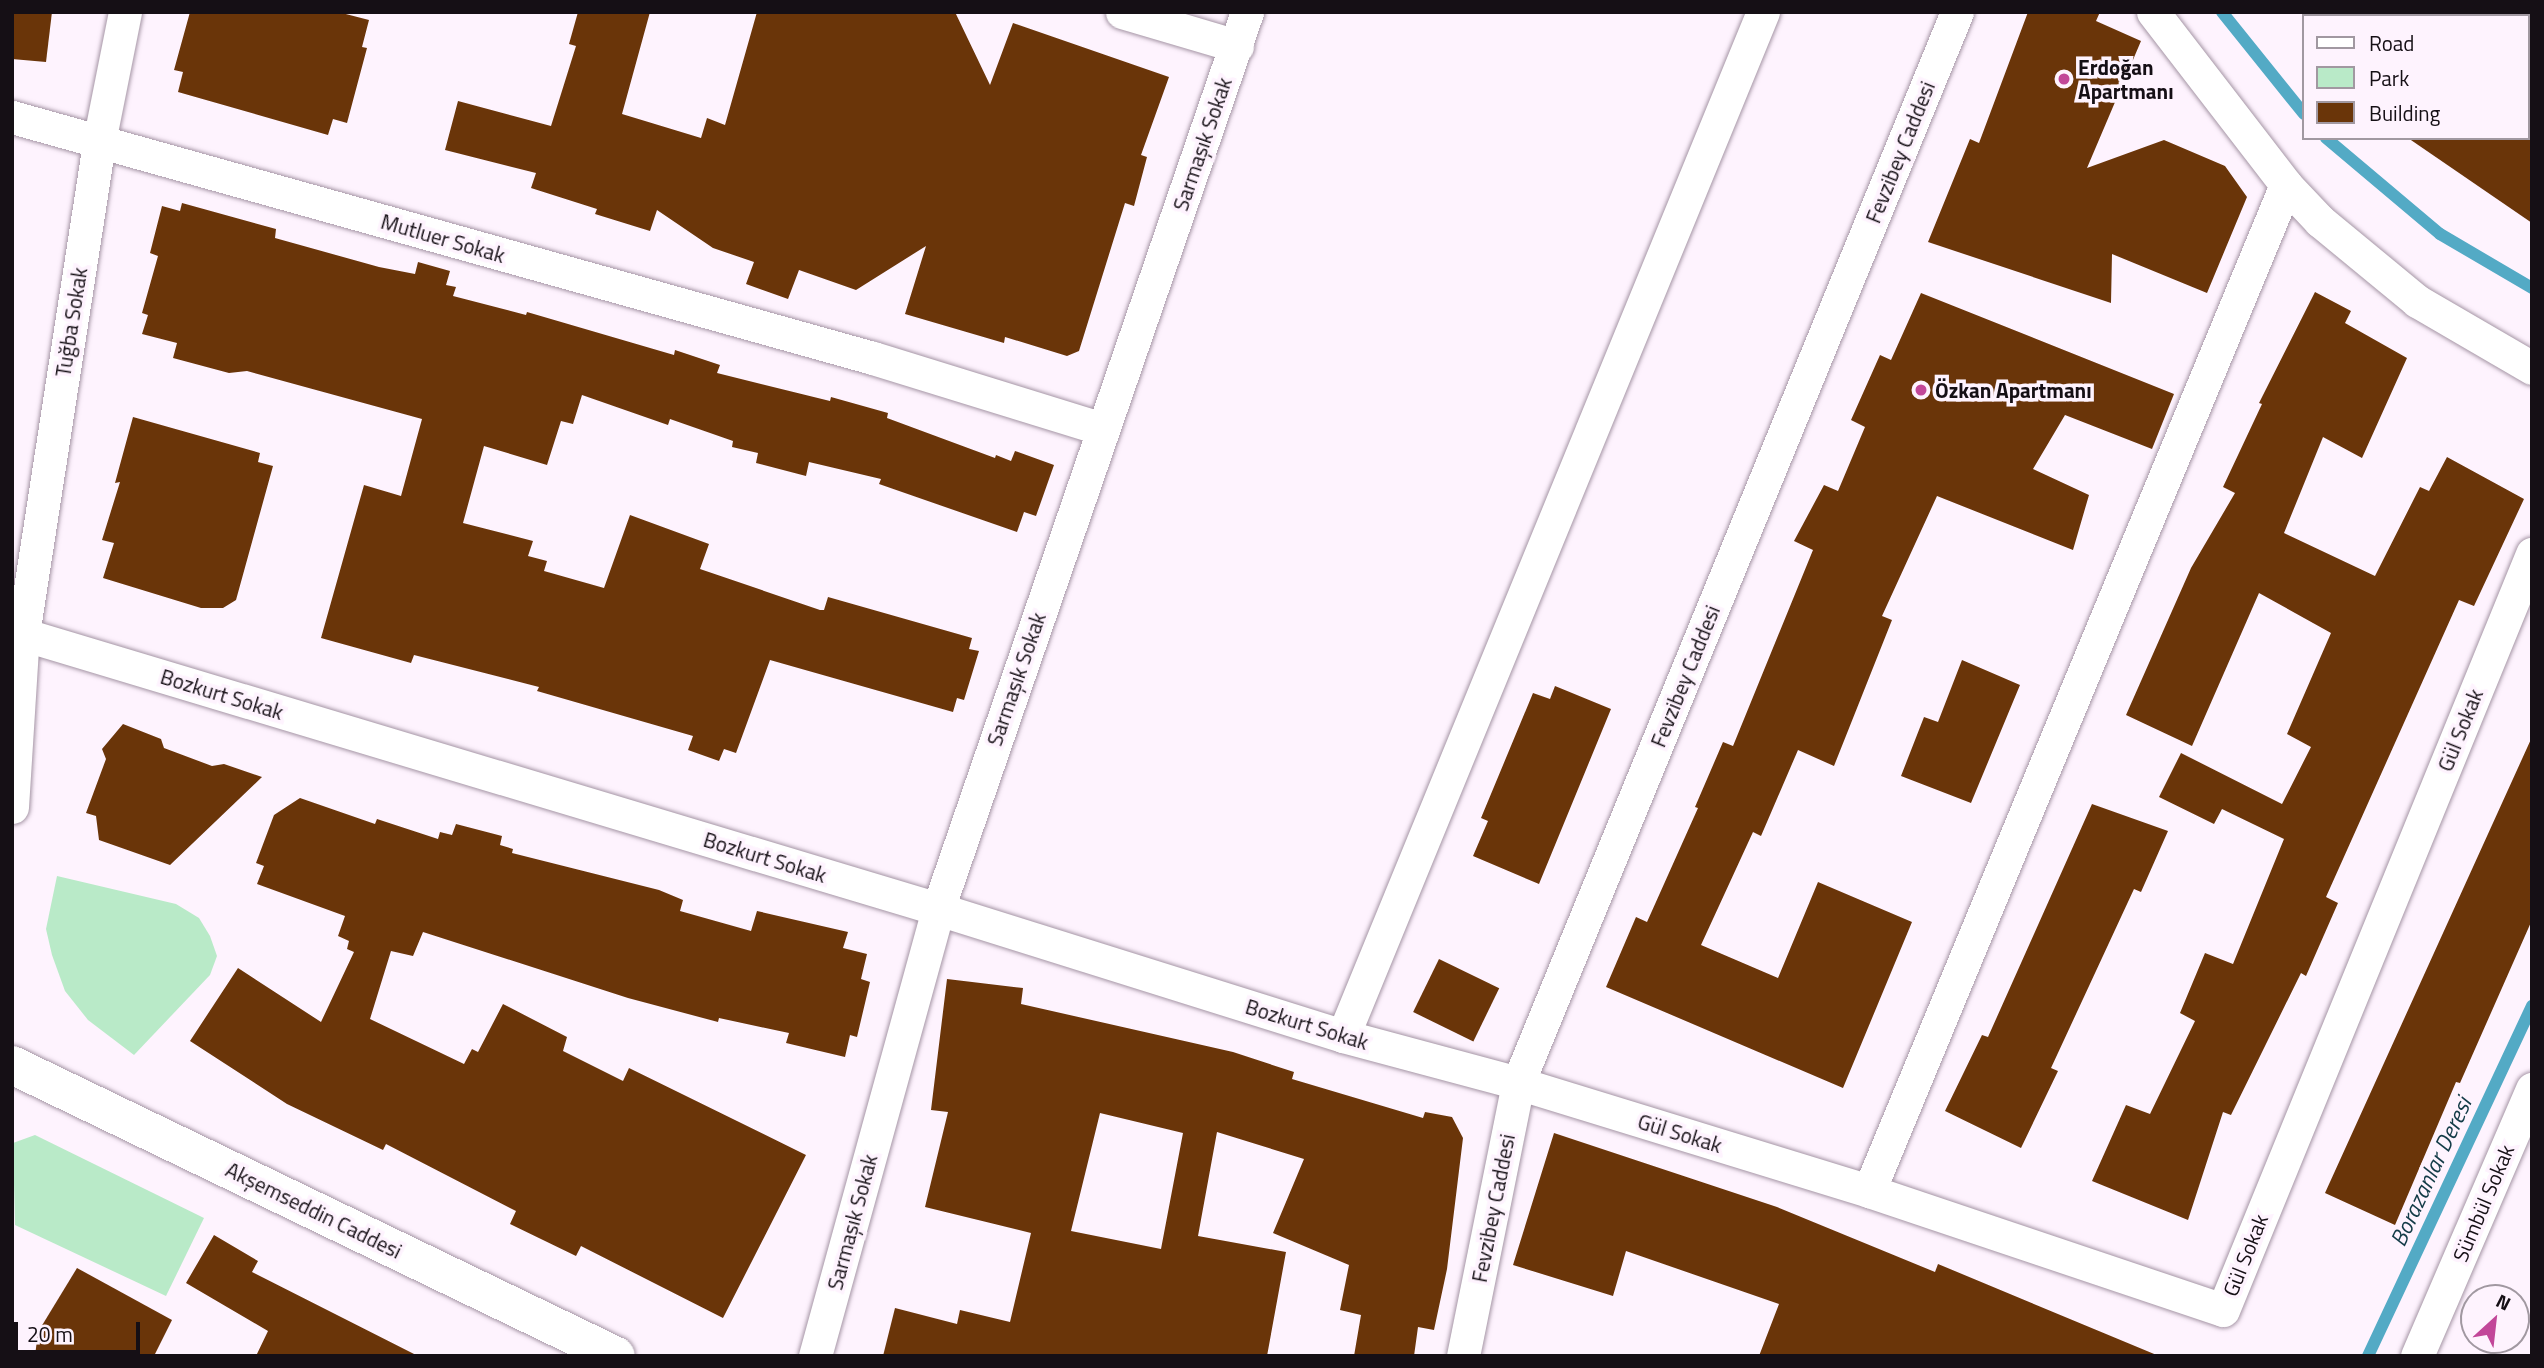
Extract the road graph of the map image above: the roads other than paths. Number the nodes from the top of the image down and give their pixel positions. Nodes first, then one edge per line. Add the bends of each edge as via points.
1 (125, 12) edge
2 (1122, 12) edge
3 (1247, 12) edge
4 (1763, 12) edge
5 (1957, 12) edge
6 (2154, 12) edge
7 (1237, 46) junction
8 (12, 117) edge
9 (99, 142) junction
10 (2286, 185) junction
11 (2532, 368) edge
12 (1102, 429) junction
13 (2532, 554) edge
14 (18, 632) edge
15 (12, 807) edge
16 (938, 909) junction
17 (1343, 1036) junction
18 (12, 1065) edge
19 (1517, 1083) junction
20 (2532, 1089) edge
21 (1869, 1191) junction
22 (616, 1356) edge
23 (816, 1356) edge
24 (1464, 1356) edge
25 (2417, 1356) edge

1 - 9 street, Tuğba Sokak
2 - 7 street
3 - 7 street, Sarmaşık Sokak
4 - 17 street
5 - 19 street, Fevzibey Caddesi
6 - 10 street
7 - 12 street, Sarmaşık Sokak
8 - 9 street, Mutluer Sokak
9 - 12 street, Mutluer Sokak via 873,358
9 - 14 street, Tuğba Sokak
10 - 11 street via 2320,220 2417,301
10 - 21 street
12 - 16 street, Sarmaşık Sokak
13 - 21 street, Gül Sokak via 2223,1310
14 - 15 street, Tuğba Sokak
14 - 16 street, Bozkurt Sokak
16 - 17 street, Bozkurt Sokak
16 - 23 street, Sarmaşık Sokak
17 - 19 street, Bozkurt Sokak
18 - 22 main road, Akşemseddin Caddesi
19 - 21 street, Gül Sokak
19 - 24 street, Fevzibey Caddesi
20 - 25 street, Sümbül Sokak

